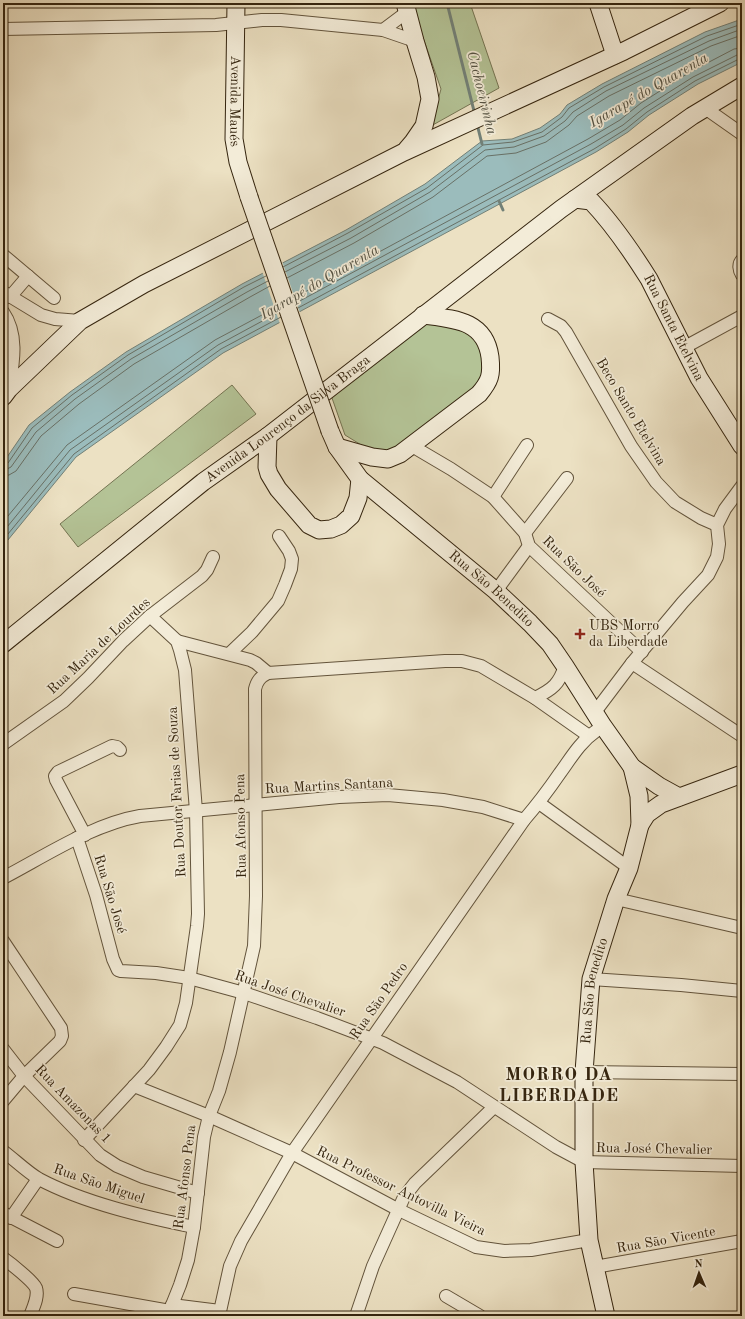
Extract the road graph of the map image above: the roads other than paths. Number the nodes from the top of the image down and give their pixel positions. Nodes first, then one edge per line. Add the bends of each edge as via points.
1 (236, 3) edge
2 (598, 3) edge
3 (720, 3) edge
4 (406, 7) edge
5 (237, 23) junction
6 (3, 29) edge
7 (383, 30) junction
8 (415, 41) junction
9 (615, 55) junction
10 (742, 86) edge
11 (705, 108) junction
12 (742, 134) edge
13 (404, 152) junction
14 (575, 199) junction
15 (3, 255) edge
16 (742, 260) edge
17 (742, 275) edge
18 (28, 276) junction
19 (6, 294) edge
20 (54, 298) dead end
21 (3, 312) edge
22 (423, 315) junction
23 (742, 316) edge
24 (548, 319) dead end
25 (80, 321) junction
26 (685, 347) junction
27 (6, 393) edge
28 (330, 431) joint
29 (268, 436) junction
30 (412, 446) junction
31 (527, 446) dead end
32 (742, 446) edge
33 (338, 447) junction
34 (567, 478) dead end
35 (360, 479) junction
36 (742, 486) edge
37 (493, 497) junction
38 (716, 525) junction
39 (525, 533) junction
40 (279, 536) dead end
41 (529, 546) junction
42 (213, 557) dead end
43 (496, 591) junction
44 (150, 616) junction
45 (176, 642) junction
46 (3, 644) edge
47 (642, 652) junction
48 (229, 654) junction
49 (632, 663) junction
50 (565, 666) junction
51 (268, 673) junction
52 (535, 698) junction
53 (596, 725) junction
54 (742, 736) edge
55 (3, 744) edge
56 (120, 750) dead end
57 (632, 767) junction
58 (742, 774) edge
59 (679, 797) junction
60 (539, 803) junction
61 (256, 805) junction
62 (196, 811) junction
63 (524, 820) junction
64 (640, 825) junction
65 (81, 837) junction
66 (629, 868) junction
67 (3, 878) edge
68 (616, 899) junction
69 (742, 928) edge
70 (3, 941) edge
71 (113, 959) joint
72 (189, 978) junction
73 (590, 979) junction
74 (742, 991) edge
75 (244, 993) junction
76 (370, 1039) junction
77 (3, 1049) edge
78 (584, 1072) junction
79 (742, 1074) edge
80 (24, 1076) junction
81 (134, 1086) junction
82 (3, 1101) edge
83 (494, 1107) junction
84 (209, 1116) junction
85 (84, 1140) junction
86 (3, 1151) edge
87 (292, 1153) junction
88 (584, 1162) junction
89 (742, 1166) edge
90 (38, 1179) junction
91 (198, 1193) junction
92 (399, 1210) junction
93 (7, 1216) edge
94 (194, 1227) junction
95 (589, 1240) junction
96 (57, 1241) dead end
97 (742, 1241) edge
98 (3, 1258) edge
99 (594, 1268) junction
100 (74, 1294) dead end
101 (446, 1296) dead end
102 (170, 1311) edge
103 (219, 1313) edge
104 (30, 1316) edge
105 (356, 1316) edge
106 (480, 1316) edge
107 (606, 1316) edge

1 - 5 street, Avenida Maués
2 - 9 street
3 - 9 street
4 - 7 street
4 - 8 street
5 - 6 street
5 - 7 street via 281,20
5 - 28 street, Avenida Maués, bridge via 234,139 238,162
7 - 8 street
8 - 13 street via 430,100 424,126
9 - 13 street
10 - 11 street, Avenida Lourenço da Silva Braga
11 - 12 street
11 - 14 street, Avenida Lourenço da Silva Braga
13 - 25 street via 144,284
14 - 22 street, Avenida Lourenço da Silva Braga
14 - 26 street, Rua Santa Etelvina via 591,201 640,264
15 - 18 street
16 - 17 street via 739,268
18 - 19 street
18 - 20 street
19 - 25 street via 41,315
21 - 27 street via 12,332 14,352
22 - 29 street, Avenida Lourenço da Silva Braga
22 - 30 street via 451,318 468,324 482,334 488,346 491,368 488,383 479,394
23 - 26 street
24 - 38 street, Beco Santo Etelvina via 566,332 631,446 656,482 675,502
25 - 27 street
26 - 32 street, Rua Santa Etelvina via 699,378
28 - 33 street, Rua São Benedito
29 - 35 street via 269,474 278,489 309,525 319,530 341,525 352,516 358,498
29 - 46 street, Avenida Lourenço da Silva Braga via 203,482
30 - 33 street via 388,459
30 - 37 street, Rua São José
31 - 37 street
33 - 35 street, Rua São Benedito
34 - 39 street
35 - 43 street, Rua São Benedito
36 - 38 street
37 - 39 street, Rua São José
38 - 47 street, Rua São Pedro via 719,544 717,557 708,575
39 - 41 street, Rua São José
40 - 48 street via 290,551 292,559 285,585 278,601
41 - 43 street
41 - 47 street, Rua São José
42 - 44 street, Rua Maria de Lourdes via 202,576
43 - 50 street, Rua São Benedito via 550,644
44 - 45 street, Rua Doutor Farias de Souza
44 - 55 street, Rua Maria de Lourdes via 64,701
45 - 48 street
45 - 62 street, Rua Doutor Farias de Souza via 185,670
47 - 49 street, Rua São Pedro
48 - 51 street via 250,660
49 - 53 street, Rua São Pedro
49 - 54 street
50 - 52 street via 556,686
50 - 53 street, Rua São Benedito
51 - 52 street via 462,661 482,666
51 - 61 street, Rua Afonso Pena via 256,682 255,689
52 - 53 street
53 - 57 street, Rua São Benedito
53 - 60 street, Rua São Pedro
56 - 65 street, Rua São José via 112,746 58,772 55,776
57 - 59 street, Rua São Benedito
57 - 64 street, Rua São Benedito via 639,796
58 - 59 street
59 - 64 street via 654,808
60 - 63 street, Rua São Pedro
60 - 66 street
61 - 62 street, Rua Martins Santana
61 - 63 street, Rua Martins Santana via 388,795 483,807
61 - 75 street, Rua Afonso Pena via 254,946
62 - 65 street, Rua Martins Santana via 124,819
62 - 72 street, Rua Doutor Farias de Souza via 198,914
63 - 76 street, Rua São Pedro
64 - 66 street, Rua São Benedito
65 - 67 street, Rua Martins Santana
65 - 71 street, Rua São José
66 - 68 street, Rua São Benedito
68 - 69 street
68 - 73 street, Rua São Benedito
70 - 80 street via 61,1028 60,1041
71 - 72 street, Rua José Chevalier via 121,971
72 - 75 street, Rua José Chevalier
72 - 81 street, Rua Doutor Farias de Souza via 180,1025 149,1070
73 - 74 street
73 - 78 street, Rua São Benedito
75 - 76 street, Rua José Chevalier
75 - 84 street, Rua Afonso Pena via 219,1091
76 - 83 street, Rua José Chevalier via 457,1082
76 - 87 street, Rua São Pedro
77 - 80 street, Rua Amazonas 1
78 - 79 street
78 - 88 street, Rua São Benedito
80 - 82 street
80 - 85 street, Rua Amazonas 1
81 - 84 street, Rua Professor Antovilla Vieira
81 - 85 street, Rua Doutor Farias de Souza
83 - 88 street, Rua José Chevalier
83 - 92 street via 415,1183 404,1197
84 - 87 street, Rua Professor Antovilla Vieira
84 - 91 street, Rua Afonso Pena
85 - 91 street, Rua Amazonas 1 via 117,1166 143,1177
86 - 90 street, Rua São Miguel
87 - 92 street, Rua Professor Antovilla Vieira
87 - 103 street, Rua São Pedro via 241,1241 230,1266
88 - 89 street, Rua José Chevalier
88 - 95 street, Rua São Benedito
90 - 93 street
90 - 94 street, Rua São Miguel via 111,1207
91 - 94 street, Rua Afonso Pena
92 - 95 street, Rua Professor Antovilla Vieira via 476,1247 504,1251 531,1250
92 - 105 street via 373,1266
93 - 96 street
94 - 102 street, Rua Afonso Pena via 188,1260
95 - 99 street, Rua São Benedito
97 - 99 street, Rua São Vicente
98 - 104 street via 36,1288
99 - 107 street, Rua São Benedito
100 - 102 street
101 - 106 street
102 - 103 street

